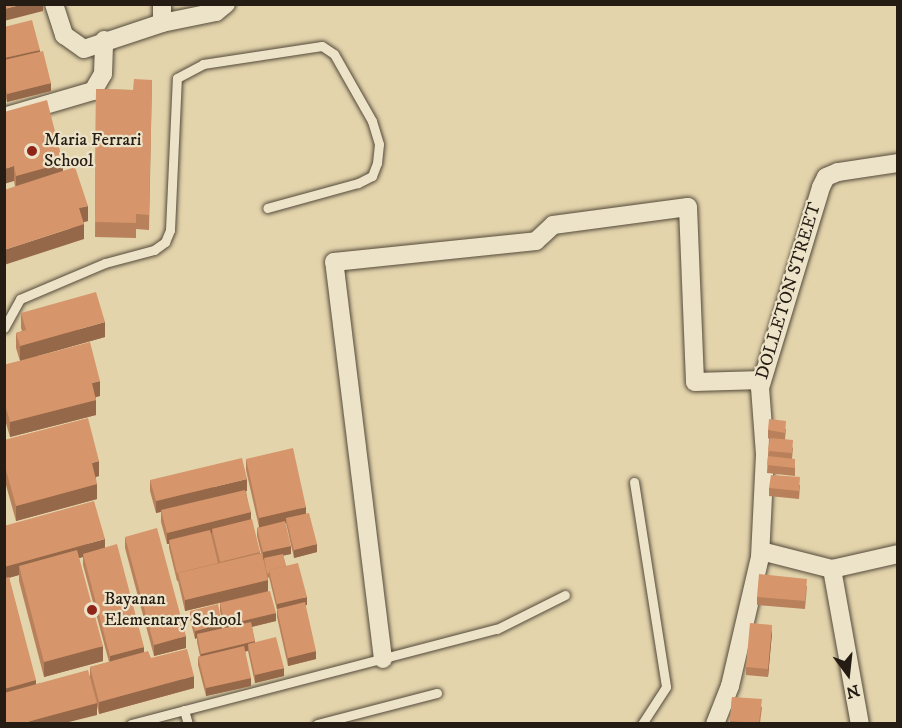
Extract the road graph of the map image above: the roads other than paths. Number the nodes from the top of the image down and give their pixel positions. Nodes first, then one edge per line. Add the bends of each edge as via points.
1 (54, 4) edge
2 (162, 4) edge
3 (226, 4) edge
4 (162, 23) junction
5 (104, 40) junction
6 (6, 112) edge
7 (897, 163) edge
8 (267, 208) dead end
9 (4, 328) edge
10 (762, 380) junction
11 (634, 482) dead end
12 (761, 551) junction
13 (897, 554) edge
14 (832, 569) junction
15 (565, 595) dead end
16 (382, 660) junction
17 (437, 693) dead end
18 (184, 710) junction
19 (131, 723) edge
20 (188, 723) edge
21 (317, 723) edge
22 (642, 723) edge
23 (715, 723) edge
24 (860, 723) edge

1 - 5 street via 64,35 73,45 84,49
2 - 4 street
3 - 4 street via 216,12
4 - 5 street
5 - 6 street via 103,74 93,92
7 - 10 street, DOLLETON STREET via 826,177
8 - 9 lane via 358,183 372,176 378,163 379,144 372,121 340,64 322,46 203,64 177,78 170,230 165,242 154,250 105,263 20,299
10 - 12 street, DOLLETON STREET via 765,454
10 - 16 street via 695,382 688,207 553,225 536,241 334,262
11 - 22 lane via 666,687
12 - 14 street
12 - 23 street, DOLLETON STREET via 730,686
13 - 14 street
14 - 24 street
15 - 16 lane via 497,629
16 - 18 lane
17 - 21 lane
18 - 19 lane
18 - 20 lane

